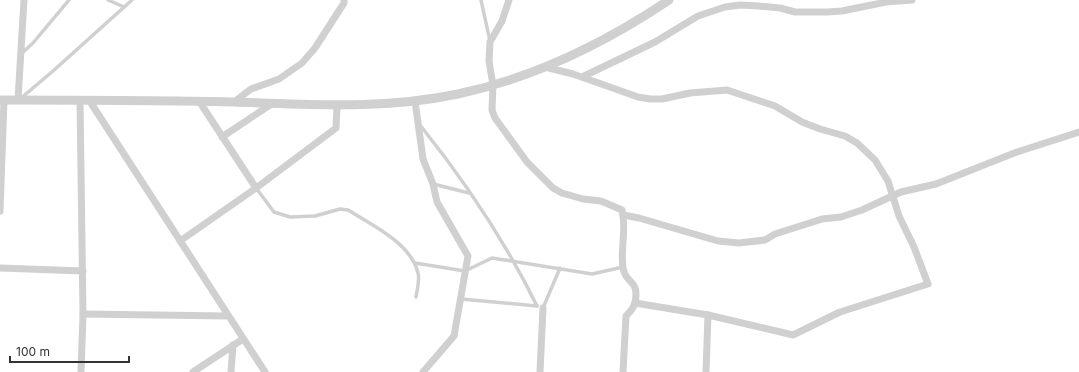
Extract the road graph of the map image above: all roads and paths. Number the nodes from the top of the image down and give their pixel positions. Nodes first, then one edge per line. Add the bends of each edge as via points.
1 (24, 0) edge
2 (69, 0) edge
3 (108, 0) edge
4 (132, 0) edge
5 (481, 0) edge
6 (510, 0) edge
7 (669, 0) edge
8 (912, 0) edge
9 (345, 1) edge
10 (124, 7) junction
11 (490, 42) junction
12 (21, 54) junction
13 (545, 67) junction
14 (582, 77) junction
15 (493, 85) junction
16 (2, 100) edge
17 (18, 100) junction
18 (85, 100) junction
19 (199, 101) junction
20 (415, 101) junction
21 (234, 102) junction
22 (274, 103) junction
23 (337, 106) junction
24 (418, 123) junction
25 (1079, 132) edge
26 (222, 137) junction
27 (433, 184) junction
28 (256, 188) junction
29 (470, 193) junction
30 (892, 196) junction
31 (0, 211) edge
32 (623, 215) junction
33 (180, 241) junction
34 (415, 263) junction
35 (514, 263) junction
36 (623, 266) junction
37 (0, 268) edge
38 (560, 268) junction
39 (83, 271) junction
40 (465, 271) junction
41 (416, 297) dead end
42 (461, 299) junction
43 (635, 303) junction
44 (540, 307) junction
45 (83, 314) junction
46 (708, 315) junction
47 (228, 316) junction
48 (243, 339) junction
49 (233, 345) junction
50 (81, 372) edge
51 (193, 372) edge
52 (231, 372) edge
53 (265, 372) edge
54 (423, 372) edge
55 (540, 372) edge
56 (623, 372) edge
57 (706, 372) edge

1 - 12 street
2 - 12 lane
3 - 10 lane
4 - 10 lane
5 - 11 lane
6 - 11 street
7 - 13 street via 612,34
8 - 14 street via 827,12 795,12 740,5 725,7 698,16 655,42
9 - 21 street via 315,48 302,63 279,79 251,89
10 - 17 lane via 53,72
11 - 15 street via 489,62
12 - 17 street
13 - 14 street
13 - 15 street
14 - 30 street via 650,99 727,90 775,106 802,122 846,136 857,143 875,160 888,181
15 - 20 street
15 - 32 street via 492,110 495,118 526,162 562,193 615,206 622,210
16 - 17 street
16 - 31 street
17 - 18 street
18 - 19 street
18 - 33 street
18 - 39 street
19 - 21 street
19 - 26 street
20 - 23 street
20 - 24 street
21 - 22 street
22 - 23 street
22 - 26 street
23 - 28 street via 336,128
24 - 27 street via 423,159
24 - 29 lane
25 - 30 street via 1018,152 936,184
26 - 28 street
27 - 29 lane
27 - 40 street via 437,202 468,256
28 - 33 street
28 - 34 lane via 274,212 290,217 315,216 340,209 348,210 400,243
29 - 35 lane
30 - 32 street via 841,217 822,219 775,234 765,240 739,243 718,241
30 - 46 street via 928,284 840,312 793,334
32 - 36 street
33 - 47 street
34 - 40 lane
34 - 41 lane via 419,274
35 - 38 lane
35 - 40 lane via 492,258
35 - 44 lane
36 - 38 lane via 592,274
36 - 43 street via 624,276 634,284
37 - 39 street
38 - 44 lane
39 - 45 street
40 - 42 street
42 - 44 lane
42 - 54 street via 454,336
43 - 46 street
43 - 56 street via 626,316
44 - 55 street
45 - 47 street
45 - 50 street
46 - 57 street
47 - 48 street
48 - 49 street
48 - 53 street
49 - 51 street
49 - 52 street

